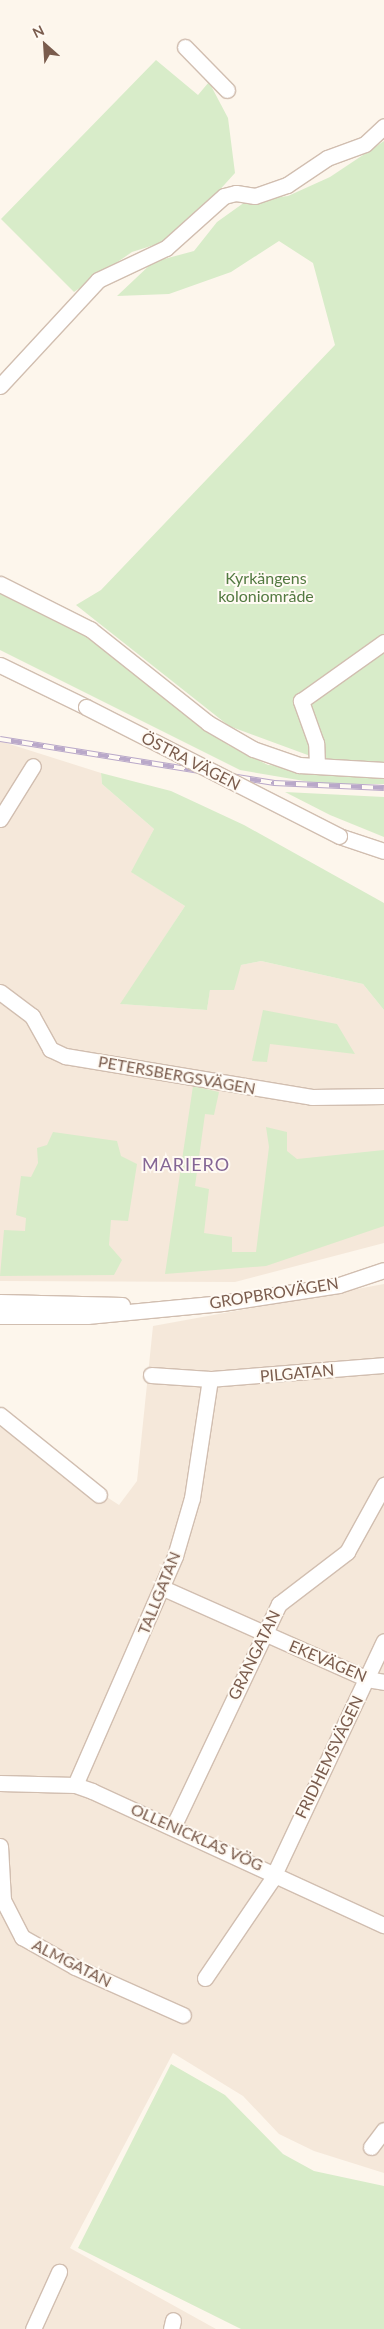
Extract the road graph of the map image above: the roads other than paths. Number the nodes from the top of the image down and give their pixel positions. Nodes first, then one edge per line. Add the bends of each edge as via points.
1 (185, 47) dead end
2 (227, 90) dead end
3 (384, 126) edge
4 (0, 386) edge
5 (0, 584) edge
6 (382, 644) edge
7 (0, 665) edge
8 (32, 766) dead end
9 (317, 766) junction
10 (384, 770) edge
11 (0, 819) edge
12 (384, 851) edge
13 (0, 992) edge
14 (384, 1096) edge
15 (384, 1270) edge
16 (0, 1302) edge
17 (163, 1307) junction
18 (0, 1316) edge
19 (384, 1365) edge
20 (151, 1375) dead end
21 (208, 1384) junction
22 (0, 1415) edge
23 (384, 1485) edge
24 (99, 1495) dead end
25 (163, 1588) junction
26 (264, 1634) junction
27 (384, 1641) edge
28 (367, 1679) junction
29 (384, 1682) edge
30 (0, 1783) edge
31 (75, 1785) junction
32 (173, 1827) junction
33 (0, 1846) edge
34 (273, 1872) junction
35 (384, 1926) edge
36 (205, 1978) dead end
37 (183, 2015) dead end
38 (384, 2130) edge
39 (371, 2147) dead end
40 (59, 2272) dead end
41 (33, 2329) edge

1 - 2 street
3 - 4 street via 365,144 327,158 286,185 255,196 236,192 224,196 166,248 98,280
5 - 9 street via 90,629 229,737 276,758
6 - 9 street via 301,701 316,743
7 - 12 street, ÖSTRA VÄGEN, bridge via 339,836
8 - 11 street
9 - 10 street
13 - 14 street, PETERSBERGSVÄGEN via 32,1016 50,1049 65,1056 312,1097
15 - 17 street, GROPBROVÄGEN via 284,1295
16 - 17 street, GROPBROVÄGEN
17 - 18 street, GROPBROVÄGEN via 87,1316
19 - 21 street, PILGATAN
20 - 21 street, PILGATAN
21 - 25 street, TALLGATAN via 192,1498
22 - 24 street
23 - 26 street, GRANGATAN via 347,1552 323,1575 279,1604
25 - 26 street, EKEVÄGEN
25 - 31 street, TALLGATAN
26 - 28 street, EKEVÄGEN
26 - 32 street, GRANGATAN
27 - 28 street, FRIDHEMSVÄGEN
28 - 29 street, EKEVÄGEN
28 - 34 street, FRIDHEMSVÄGEN
30 - 31 street, OLLENICKLAS VÖG
31 - 32 street, OLLENICKLAS VÖG
32 - 34 street, OLLENICKLAS VÖG
33 - 37 street, ALMGATAN via 3,1900 22,1937 75,1967
34 - 35 street, OLLENICKLAS VÖG
34 - 36 street, FRIDHEMSVÄGEN
38 - 39 street
40 - 41 street

